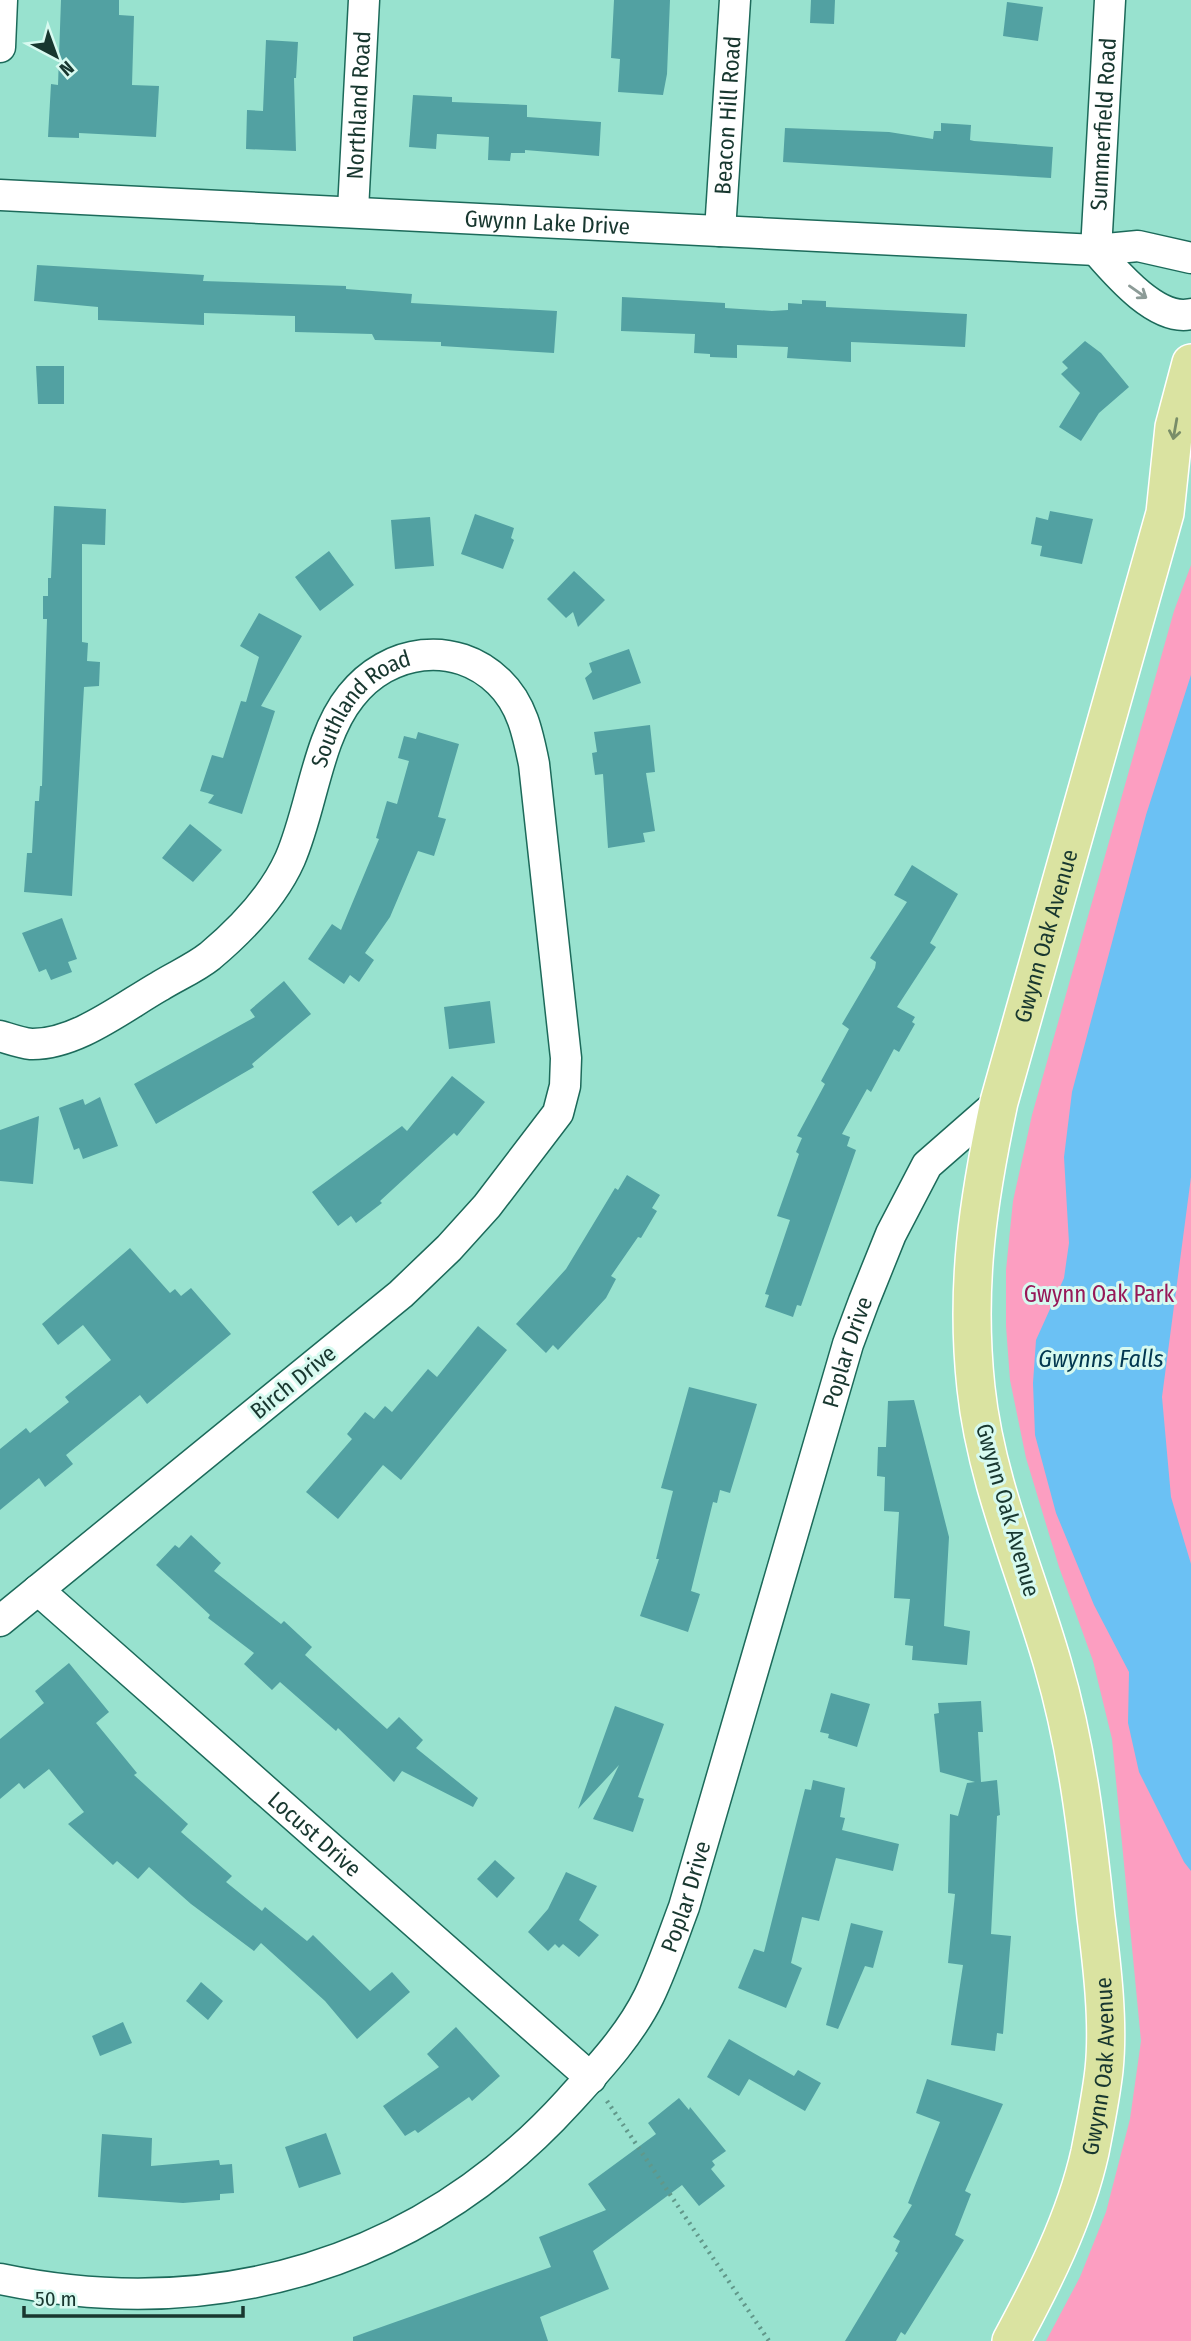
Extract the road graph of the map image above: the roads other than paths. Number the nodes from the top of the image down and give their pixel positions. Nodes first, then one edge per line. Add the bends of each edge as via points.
1 (2, 0) edge
2 (364, 0) edge
3 (735, 0) edge
4 (1110, 0) edge
5 (0, 47) edge
6 (0, 195) edge
7 (353, 210) junction
8 (720, 231) junction
9 (1096, 250) junction
10 (1191, 258) edge
11 (1191, 314) edge
12 (1191, 363) edge
13 (1191, 459) edge
14 (1165, 513) junction
15 (0, 1036) edge
16 (999, 1102) junction
17 (558, 1114) joint
18 (38, 1590) junction
19 (0, 1621) edge
20 (591, 2078) junction
21 (0, 2279) edge
22 (1011, 2341) edge

1 - 5 street
2 - 7 street, Northland Road
3 - 8 street, Beacon Hill Road
4 - 9 street, Summerfield Road
6 - 7 street, Gwynn Lake Drive
7 - 8 street, Gwynn Lake Drive
8 - 9 street, Gwynn Lake Drive
9 - 10 street, Gwynn Lake Drive via 1138,246
9 -> 11 street via 1124,282 1167,313
12 -> 14 main road, Gwynn Oak Avenue via 1174,428
13 - 14 main road, Gwynn Oak Avenue
14 - 16 main road, Gwynn Oak Avenue
15 - 17 street, Southland Road via 31,1044 60,1039 208,958 279,880 334,723 350,696 371,674 400,657 447,657 499,682 526,727 534,764 566,1058
16 - 20 street, Poplar Drive via 927,1165 891,1234 849,1344 684,1906 649,1997
16 - 22 main road, Gwynn Oak Avenue via 979,1197 972,1268 976,1391 989,1461 1054,1667 1074,1750 1102,1966 1104,2068 1089,2155 1067,2222 1041,2287
17 - 18 street, Birch Drive via 487,1206 401,1294
18 - 19 street, Birch Drive
18 - 20 street, Locust Drive
20 - 21 street, Poplar Drive via 500,2169 395,2236 339,2260 269,2281 185,2292 55,2291

